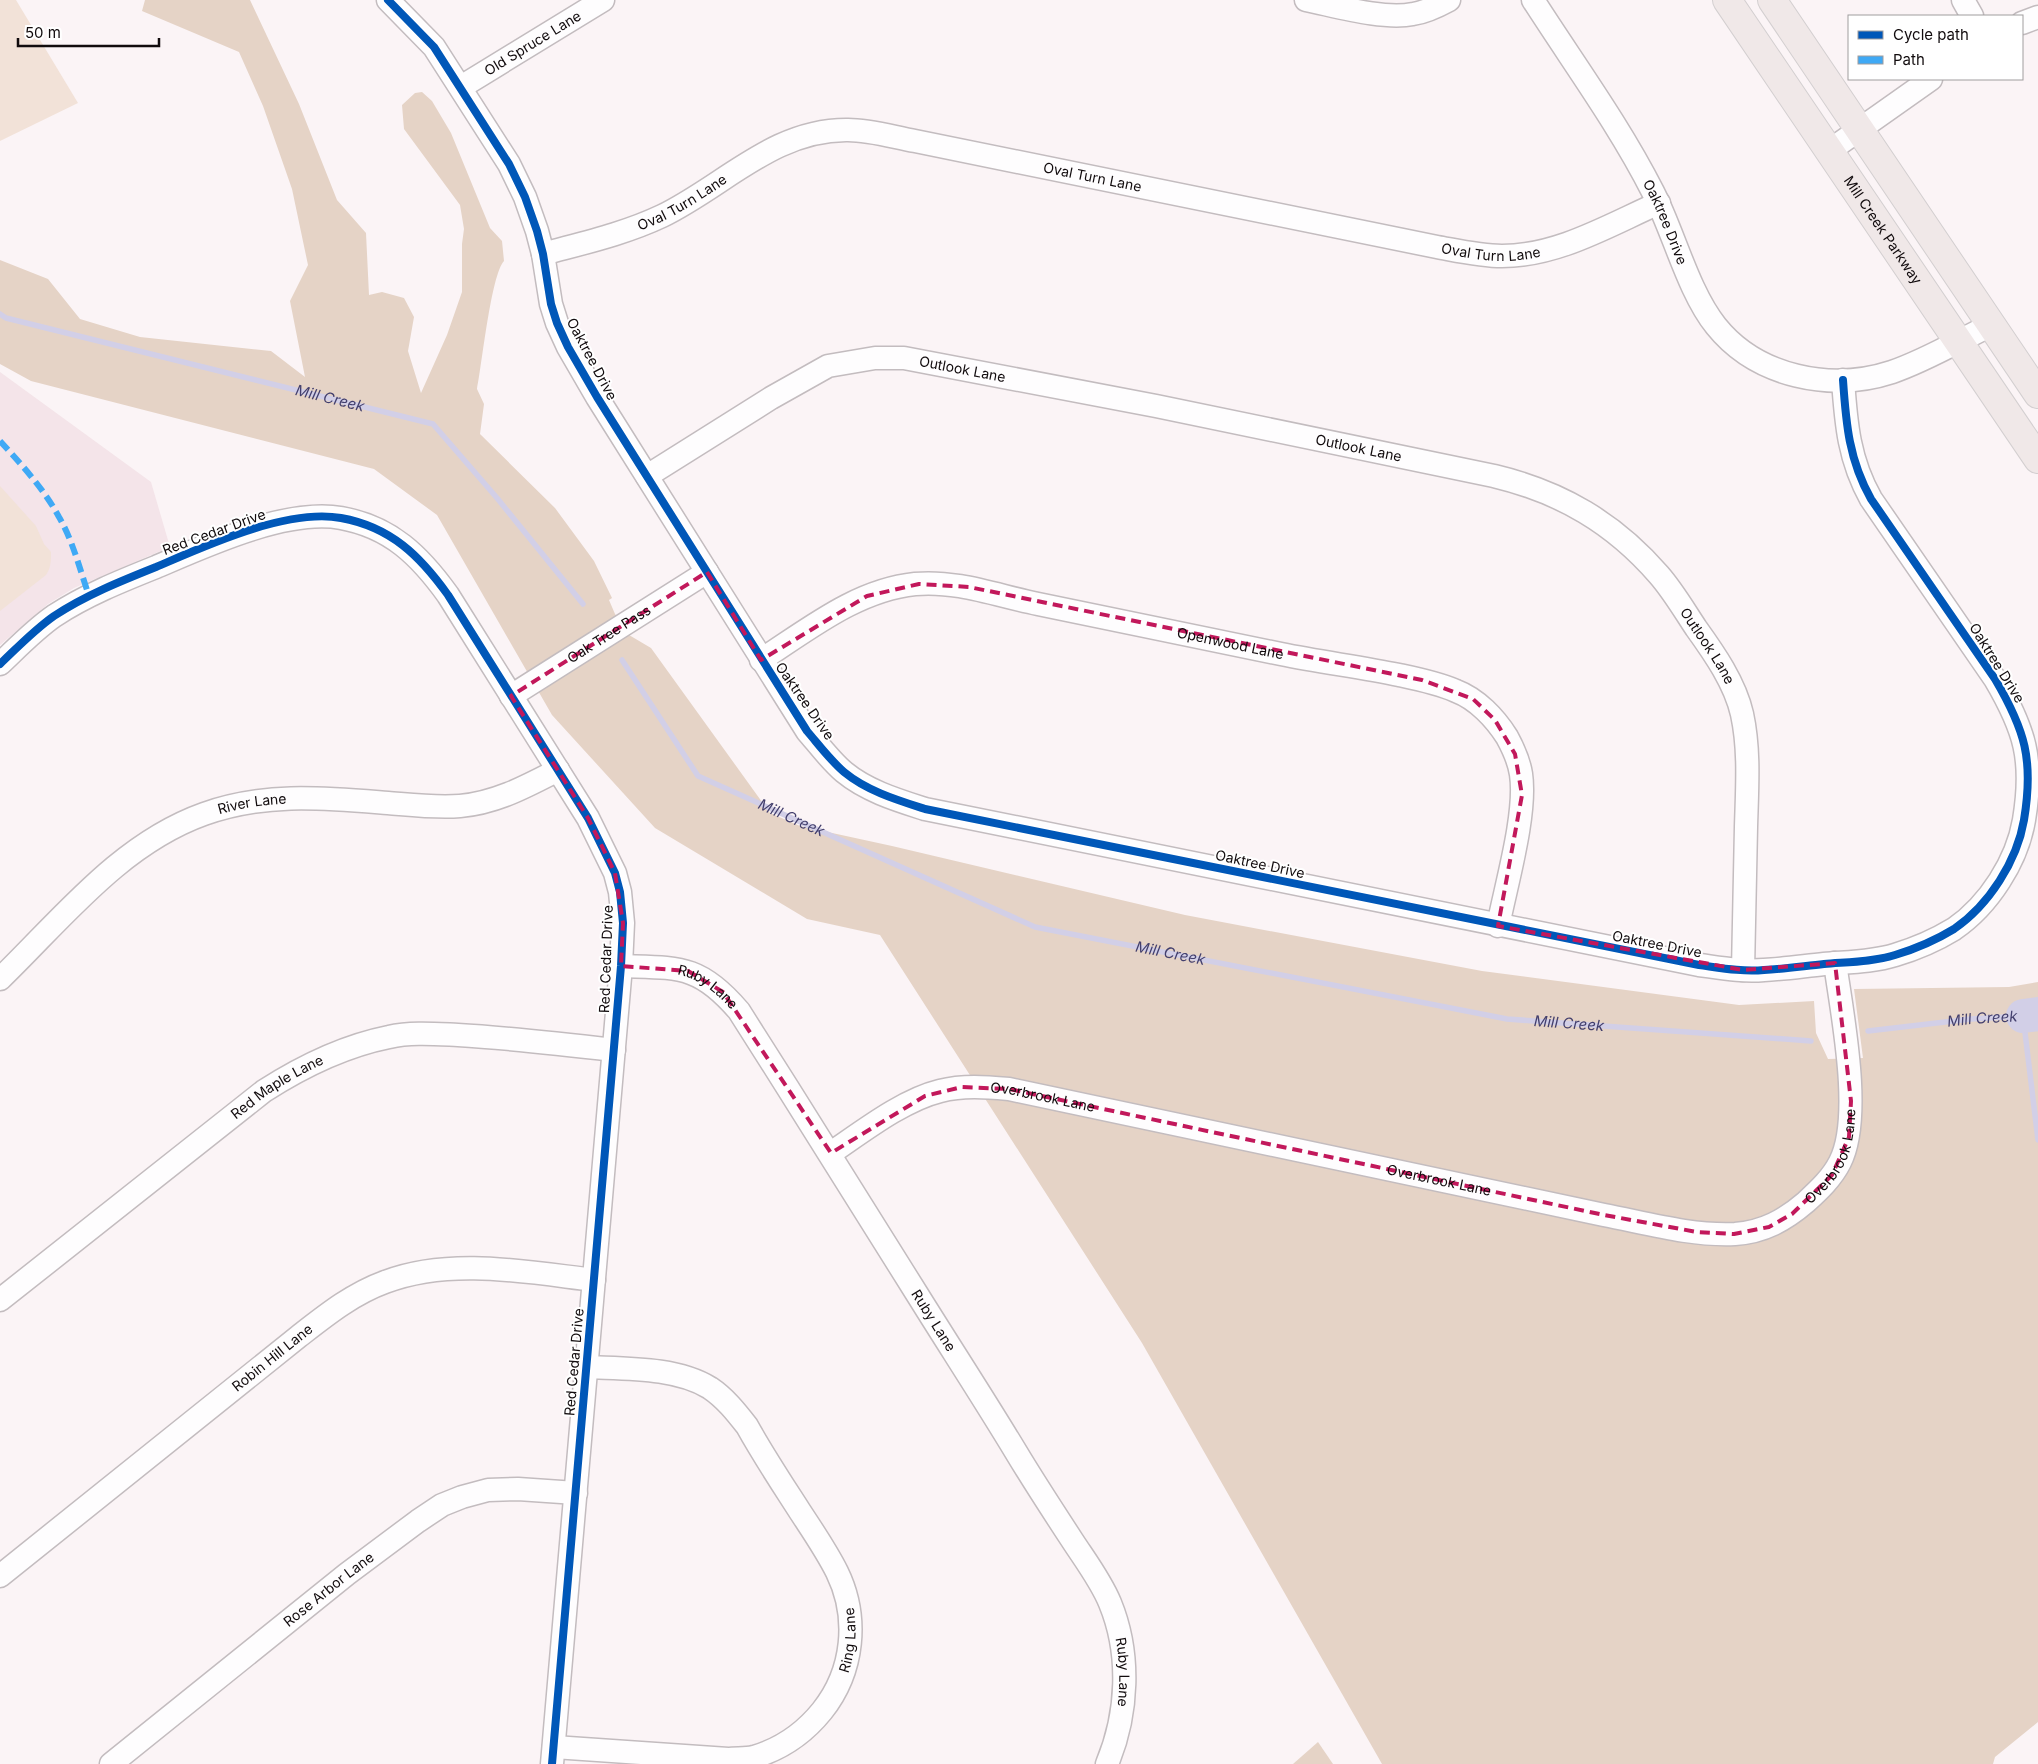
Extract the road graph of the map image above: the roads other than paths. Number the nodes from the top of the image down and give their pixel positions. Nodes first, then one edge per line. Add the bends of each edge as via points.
1 (388, 0) edge
2 (603, 0) edge
3 (1306, 0) edge
4 (1449, 0) edge
5 (1533, 0) edge
6 (1727, 0) edge
7 (1772, 0) edge
8 (1963, 0) edge
9 (1971, 15) edge
10 (2038, 17) edge
11 (2023, 23) edge
12 (1930, 80) edge
13 (461, 87) junction
14 (1860, 130) junction
15 (1830, 152) junction
16 (1659, 203) junction
17 (543, 254) junction
18 (1991, 325) junction
19 (1957, 341) junction
20 (1843, 380) junction
21 (2038, 394) edge
22 (2038, 460) edge
23 (647, 476) junction
24 (707, 572) junction
25 (761, 660) junction
26 (0, 664) edge
27 (511, 696) junction
28 (558, 770) junction
29 (1498, 926) junction
30 (1835, 963) junction
31 (621, 966) junction
32 (1742, 970) junction
33 (0, 979) edge
34 (614, 1050) junction
35 (831, 1154) junction
36 (594, 1280) junction
37 (0, 1300) edge
38 (586, 1367) junction
39 (576, 1493) junction
40 (0, 1576) edge
41 (553, 1756) edge
42 (110, 1764) edge
43 (1107, 1764) edge

1 - 13 street, Oaktree Drive via 434,47
2 - 13 street, Old Spruce Lane
3 - 4 street via 1396,16 1413,14
5 - 16 street, Oaktree Drive via 1636,160
6 - 15 main road, Mill Creek Parkway
7 - 14 main road
8 - 9 street
10 - 11 street
12 - 14 street
13 - 17 street, Oaktree Drive via 509,164 525,197
14 - 15 street
14 - 18 main road
15 - 19 main road, Mill Creek Parkway
16 - 17 street, Oval Turn Lane via 1565,245 1532,253 1490,256 847,130 805,135 773,147 663,215 626,231
16 - 20 street, Oaktree Drive via 1698,297 1716,326 1733,343 1760,362 1786,374
17 - 23 street, Oaktree Drive via 551,304 568,348
18 - 19 street, Oaktree Drive
18 - 21 main road
19 - 20 street, Oaktree Drive via 1920,361 1890,372
19 - 22 main road, Mill Creek Parkway
20 - 30 street, Oaktree Drive via 1846,423 1860,479 2013,710 2021,733 2029,778 2018,844 2002,876 1981,905 1956,928 1935,940 1894,955
23 - 24 street, Oaktree Drive
23 - 32 street, Outlook Lane via 828,366 875,358 904,358 1494,476 1549,494 1593,516 1622,537 1660,576 1706,641 1730,682 1742,711 1748,770
24 - 25 street, Oaktree Drive
24 - 27 street, Oak Tree Pass
25 - 29 street, Oaktree Drive via 807,732 831,760 845,773 893,799 926,809
25 - 29 street, Openwood Lane via 867,596 891,587 928,584 969,587 1018,600 1396,675 1456,691 1472,699 1495,720 1516,754 1521,774 1517,830
26 - 27 street, Red Cedar Drive via 52,618 108,587 261,526 319,516 365,525 395,539 412,552 429,568 448,595
27 - 28 street, Red Cedar Drive
28 - 31 street, Red Cedar Drive via 588,818 615,873 622,923
28 - 33 street, River Lane via 518,791 461,806 287,797 203,814 134,851
29 - 32 street, Oaktree Drive via 1699,965
30 - 32 street, Oaktree Drive
30 - 35 street, Overbrook Lane via 1851,1101 1849,1137 1841,1161 1817,1192 1792,1214 1755,1232 1697,1232 1604,1215 1000,1088 962,1087 925,1096 887,1116
31 - 34 street, Red Cedar Drive
31 - 35 street, Ruby Lane via 688,971 723,992 739,1011
34 - 36 street, Red Cedar Drive
34 - 37 street, Red Maple Lane via 426,1034 391,1036 328,1055 264,1091
35 - 43 street, Ruby Lane via 1110,1603 1120,1637 1124,1691 1121,1724
36 - 38 street, Red Cedar Drive
36 - 40 street, Robin Hill Lane via 493,1269 446,1269 384,1282 339,1306 298,1337
38 - 39 street, Red Cedar Drive
38 - 41 street, Ring Lane via 689,1378 710,1388 731,1406 747,1426 837,1572 850,1614 851,1630 848,1661 829,1702 801,1732 753,1757
39 - 41 street, Red Cedar Drive
39 - 42 street, Rose Arbor Lane via 488,1490 442,1505 347,1574

